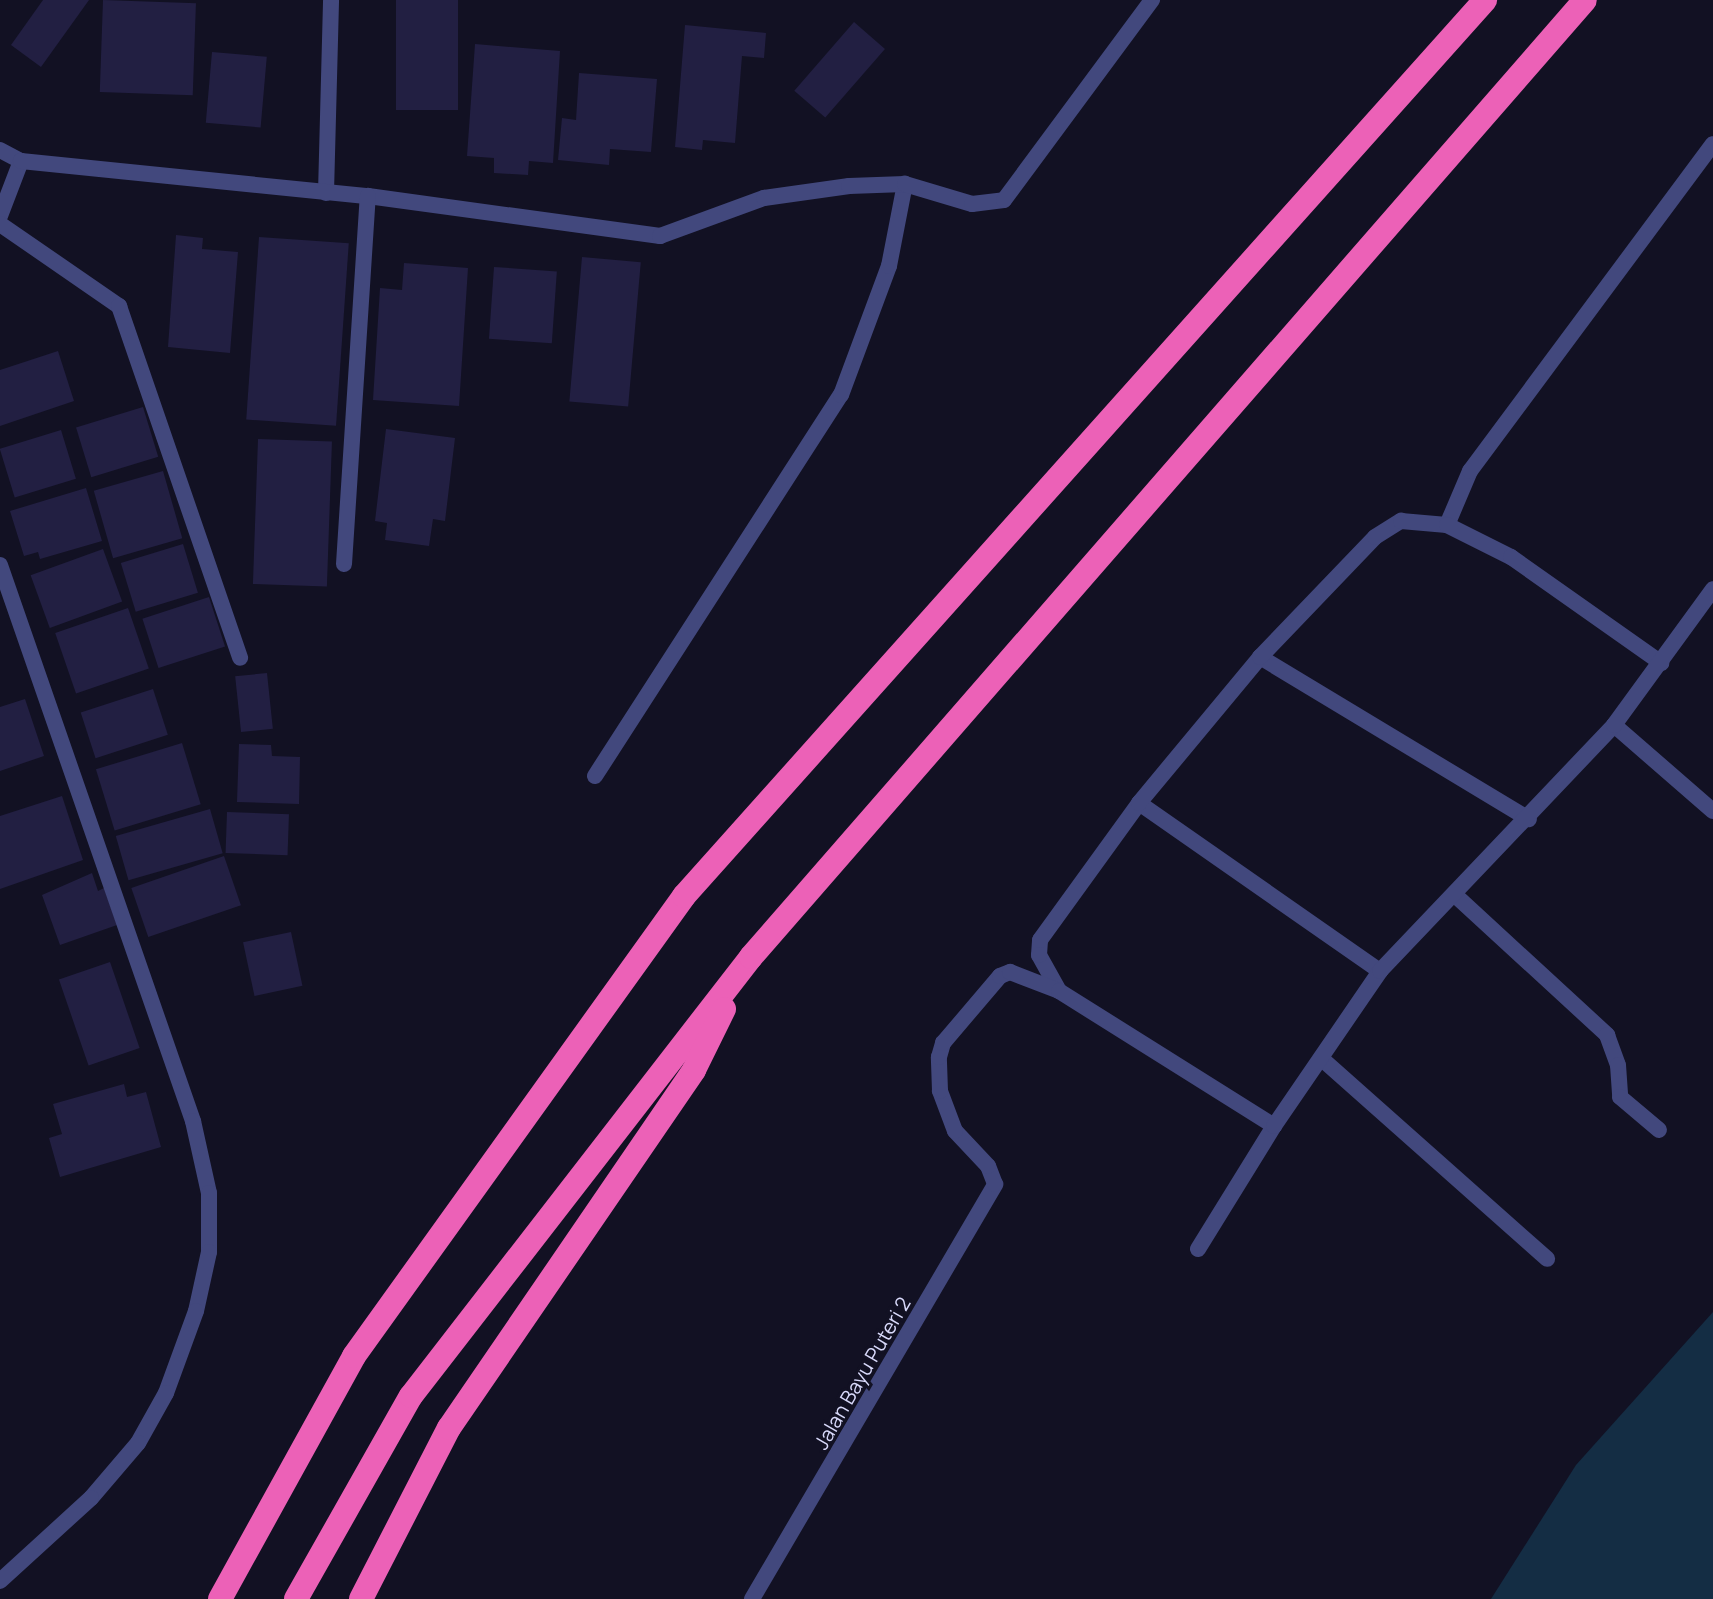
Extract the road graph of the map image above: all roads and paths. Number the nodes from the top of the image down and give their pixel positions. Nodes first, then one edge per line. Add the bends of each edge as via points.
1 (331, 0) edge
2 (1152, 0) edge
3 (1485, 0) edge
4 (1585, 0) edge
5 (1713, 144) edge
6 (0, 150) edge
7 (21, 161) junction
8 (905, 184) junction
9 (326, 193) junction
10 (368, 196) junction
11 (0, 216) edge
12 (0, 224) edge
13 (1447, 525) junction
14 (344, 564) dead end
15 (0, 565) edge
16 (1713, 589) edge
17 (1260, 657) junction
18 (240, 658) dead end
19 (1661, 663) junction
20 (1614, 725) junction
21 (595, 776) dead end
22 (1139, 803) junction
23 (1713, 811) edge
24 (1529, 819) junction
25 (1455, 895) junction
26 (751, 957) junction
27 (1380, 971) junction
28 (1059, 991) junction
29 (1322, 1059) junction
30 (1274, 1126) junction
31 (1659, 1130) dead end
32 (1198, 1249) dead end
33 (1547, 1259) dead end
34 (0, 1581) edge
35 (220, 1599) edge
36 (296, 1599) edge
37 (361, 1599) edge
38 (752, 1599) edge

1 - 9 street
2 - 8 street via 1004,200 972,204
3 - 35 highway via 684,896 354,1356
4 - 26 highway
5 - 13 street via 1470,471
6 - 7 street
7 - 9 street
7 - 11 street
8 - 10 street via 764,198 660,236
8 - 21 street via 889,266 841,395
9 - 10 street
10 - 14 street
12 - 18 street via 119,306
13 - 17 street via 1401,521 1375,537
13 - 19 street via 1511,557
15 - 34 street via 193,1121 209,1193 203,1282 166,1393 129,1454
16 - 19 street
17 - 22 street
17 - 24 street
19 - 20 street
20 - 23 street
20 - 24 street
22 - 27 street
22 - 28 street via 1040,940 1039,955
24 - 25 street
25 - 27 street
25 - 31 street via 1607,1035 1618,1065 1620,1097
26 - 36 highway via 411,1396
26 - 37 highway via 694,1070 449,1428
27 - 29 street
28 - 30 street
28 - 38 street, Jalan Bayu Puteri 2 via 1006,973 943,1043 942,1098 955,1131 988,1166 993,1188
29 - 30 street
29 - 33 street
30 - 32 street

